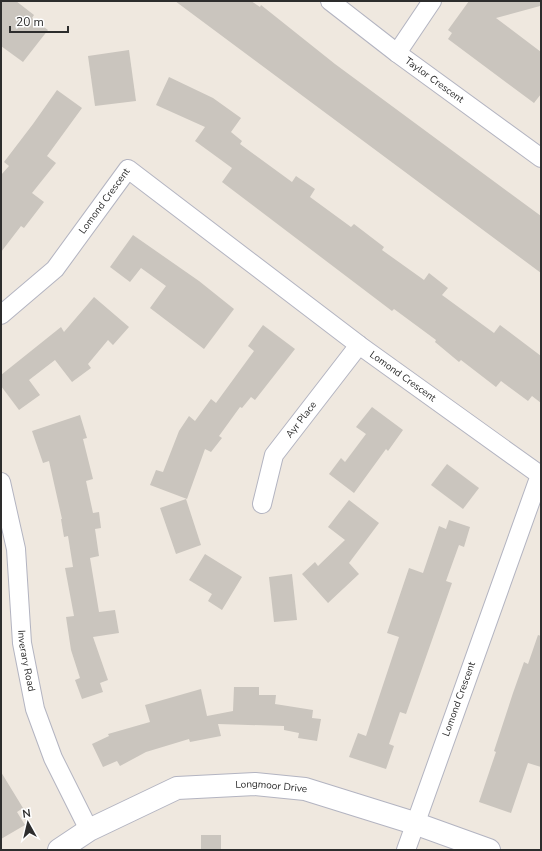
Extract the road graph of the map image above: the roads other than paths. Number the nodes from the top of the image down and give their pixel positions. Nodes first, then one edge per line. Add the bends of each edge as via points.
1 (330, 1) edge
2 (432, 1) edge
3 (397, 53) junction
4 (541, 158) edge
5 (1, 315) edge
6 (359, 345) junction
7 (1, 482) edge
8 (262, 504) dead end
9 (8, 550) edge
10 (414, 823) junction
11 (89, 830) junction
12 (59, 850) edge
13 (406, 850) edge
14 (489, 850) edge

1 - 3 street, Taylor Crescent
2 - 3 street
3 - 4 street, Taylor Crescent
5 - 6 street, Lomond Crescent via 55,269 128,169
6 - 8 street, Ayr Place via 274,455
6 - 10 street, Lomond Crescent via 540,475
7 - 9 street, Inverary Road
9 - 11 street, Inverary Road via 35,709 53,758
10 - 11 street, Longmoor Drive via 305,789 255,784 177,788
10 - 13 street
10 - 14 street, Longmoor Drive
11 - 12 street, Longmoor Drive

